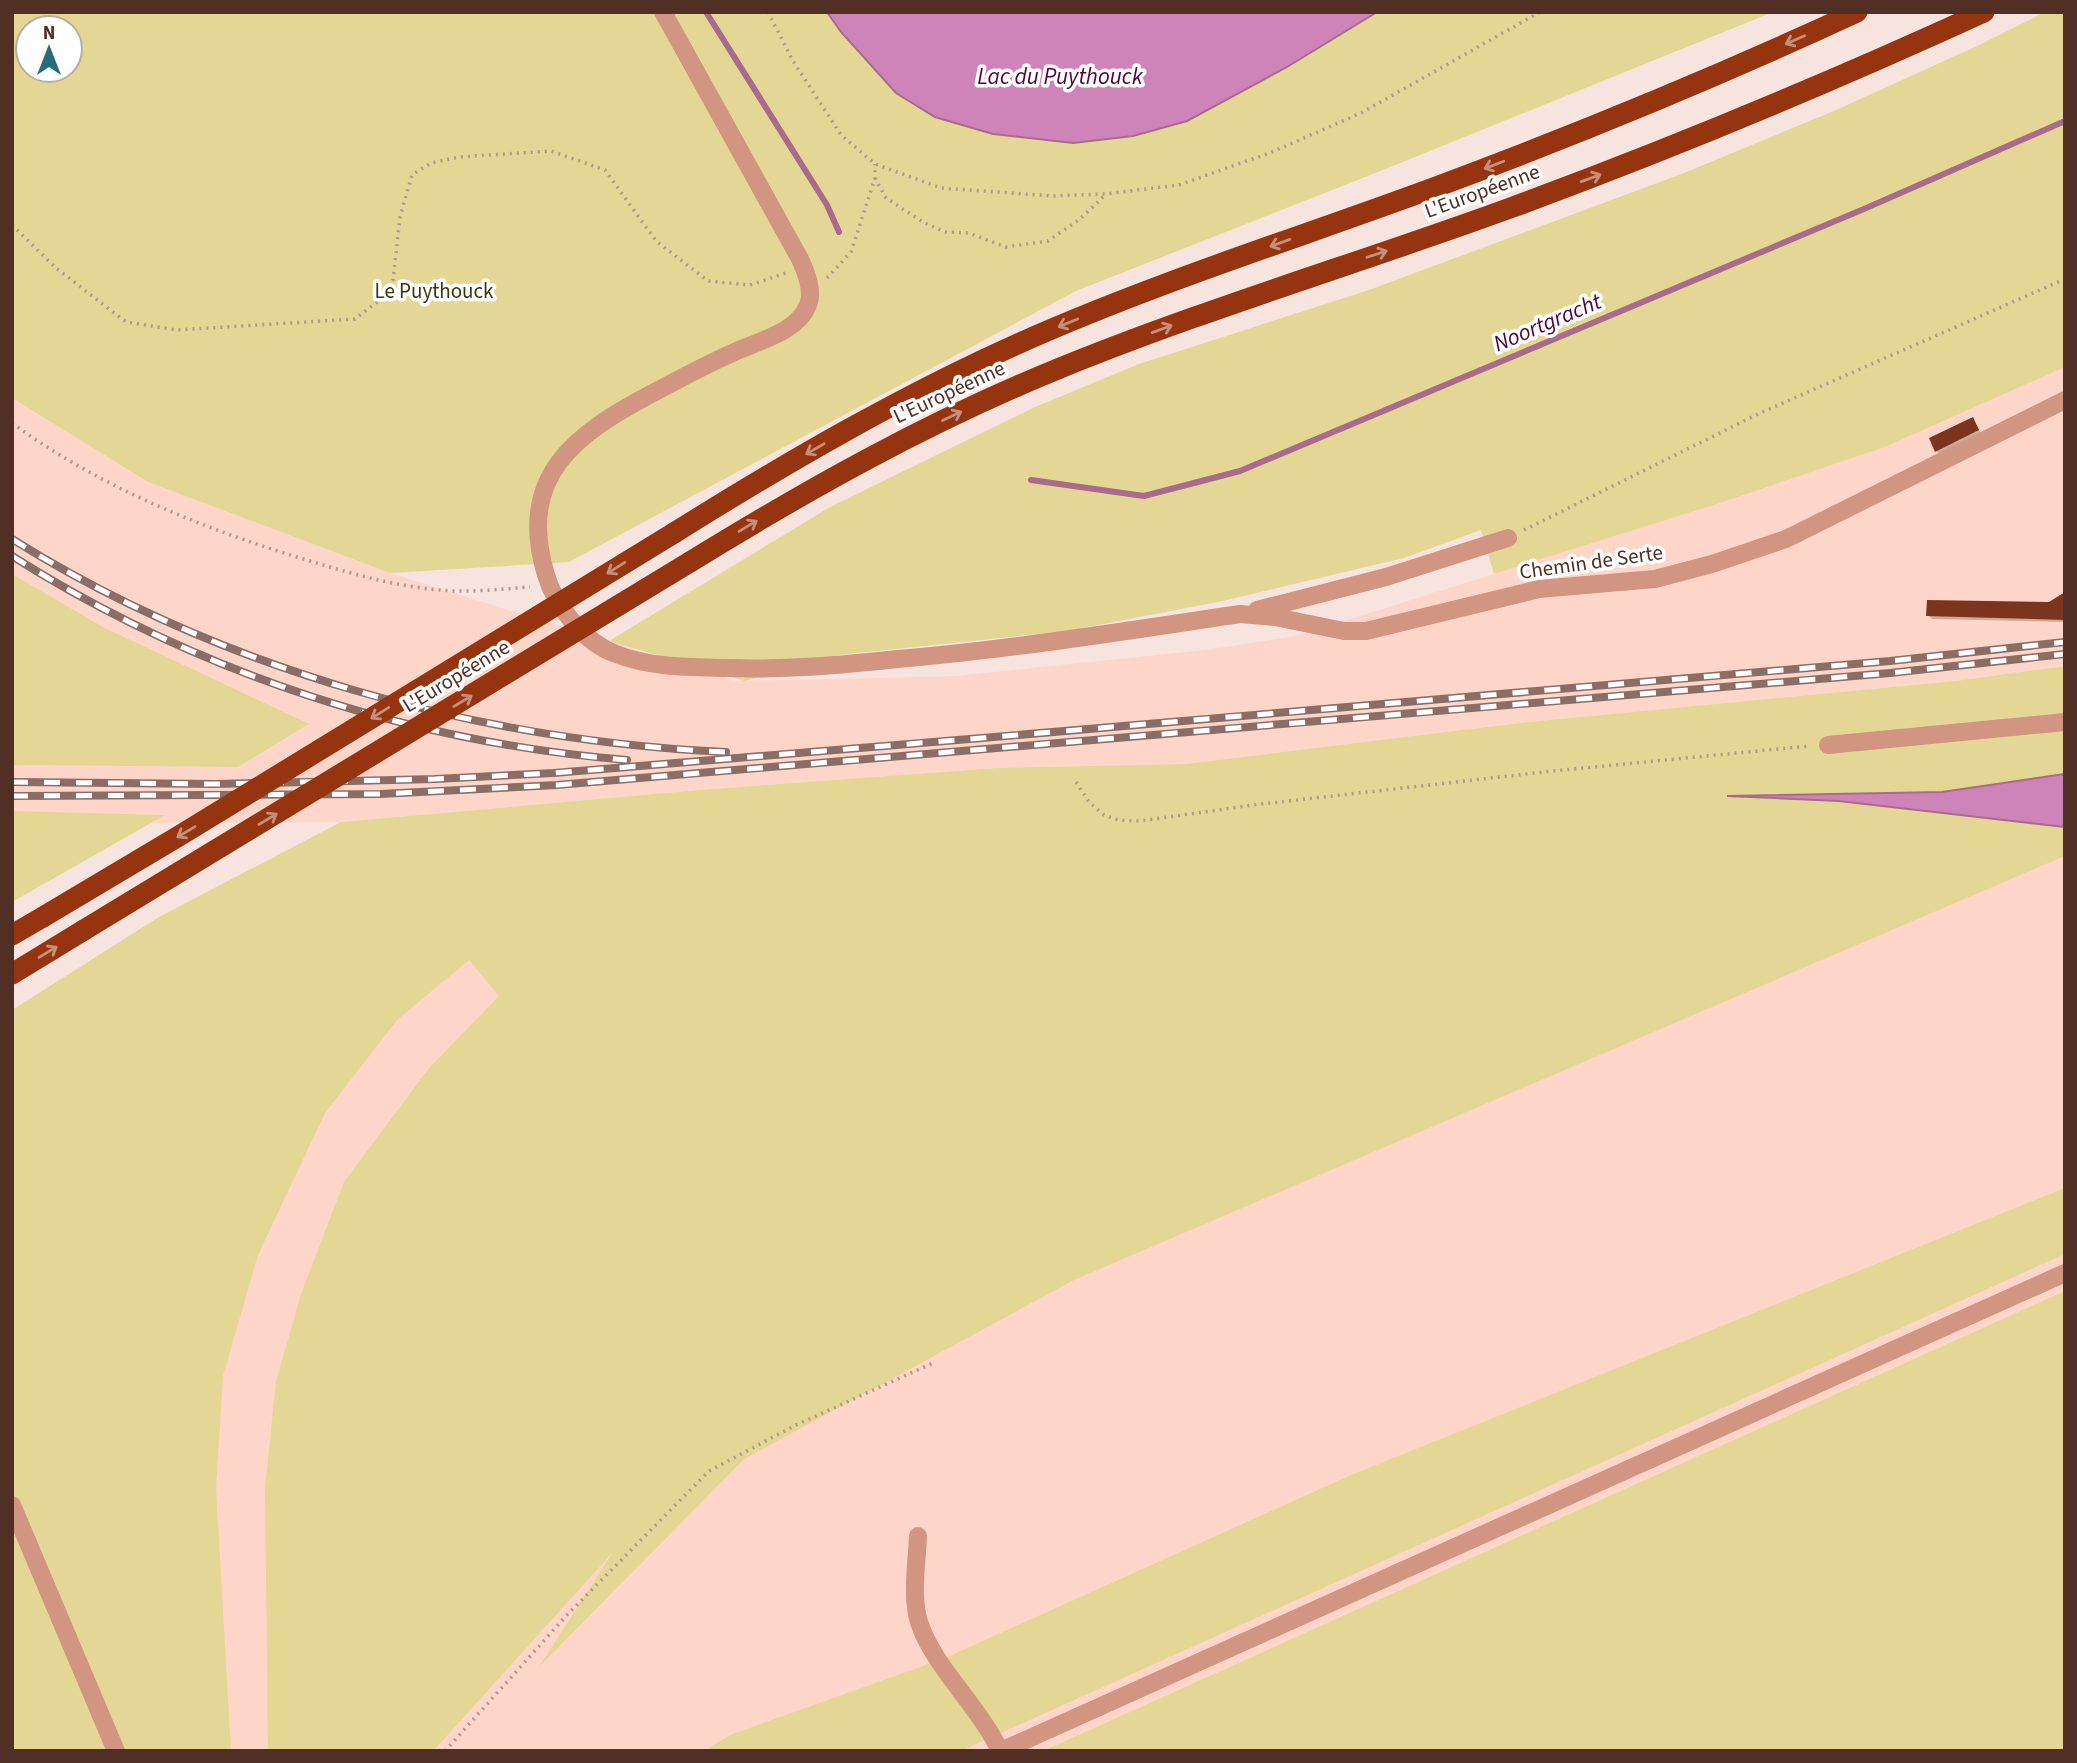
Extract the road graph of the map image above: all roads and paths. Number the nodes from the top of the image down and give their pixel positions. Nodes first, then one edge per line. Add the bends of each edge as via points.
1 (663, 12) edge
2 (768, 12) edge
3 (1539, 12) edge
4 (1857, 12) edge
5 (1984, 12) edge
6 (875, 164) junction
7 (874, 178) junction
8 (1105, 194) junction
9 (12, 225) edge
10 (806, 271) junction
11 (2065, 279) edge
12 (810, 298) junction
13 (2065, 400) edge
14 (12, 423) edge
15 (1508, 538) joint
16 (550, 586) junction
17 (1240, 614) junction
18 (2065, 722) edge
19 (1828, 745) joint
20 (1076, 782) dead end
21 (12, 935) edge
22 (12, 974) edge
23 (2065, 1273) edge
24 (933, 1363) dead end
25 (12, 1505) edge
26 (918, 1535) dead end
27 (116, 1751) edge
28 (445, 1751) edge
29 (1000, 1751) edge

1 - 10 street
2 - 6 path via 793,61 841,135
3 - 8 path via 1361,113 1272,152 1179,185
4 -> 21 highway, L'Européenne, bridge via 1677,92 1437,187 1189,275 945,379 674,533
22 -> 5 highway, L'Européenne, bridge via 864,460 1031,380 1215,309 1595,176 1790,99
6 - 7 path
6 - 8 path via 942,188 1053,196
7 - 8 path via 886,198 923,222 1006,247 1048,241
7 - 12 path via 851,252
9 - 10 path via 56,268 126,322 177,330 355,319 377,302 393,280 400,217 412,175 431,163 459,157 551,151 605,170 656,241 708,281 750,285 783,273
10 - 12 street
11 - 15 path via 1758,414
12 - 16 street, Chemin de Serte via 791,326 622,409 567,450 547,483 539,513 541,555
13 - 17 street, Chemin de Serte via 1786,539 1655,579 1539,589 1366,631
14 - 16 path via 73,462 147,500 223,533 370,579 458,591
15 - 17 street via 1385,577
16 - 17 street, Chemin de Serte via 573,620 615,654 714,668 791,669 1010,649
18 - 19 street
19 - 20 path via 1553,771 1140,821 1104,814
23 - 29 street
24 - 28 path via 796,1425 709,1471 567,1615
25 - 27 street
26 - 29 street via 916,1603 920,1623 931,1648 987,1724

